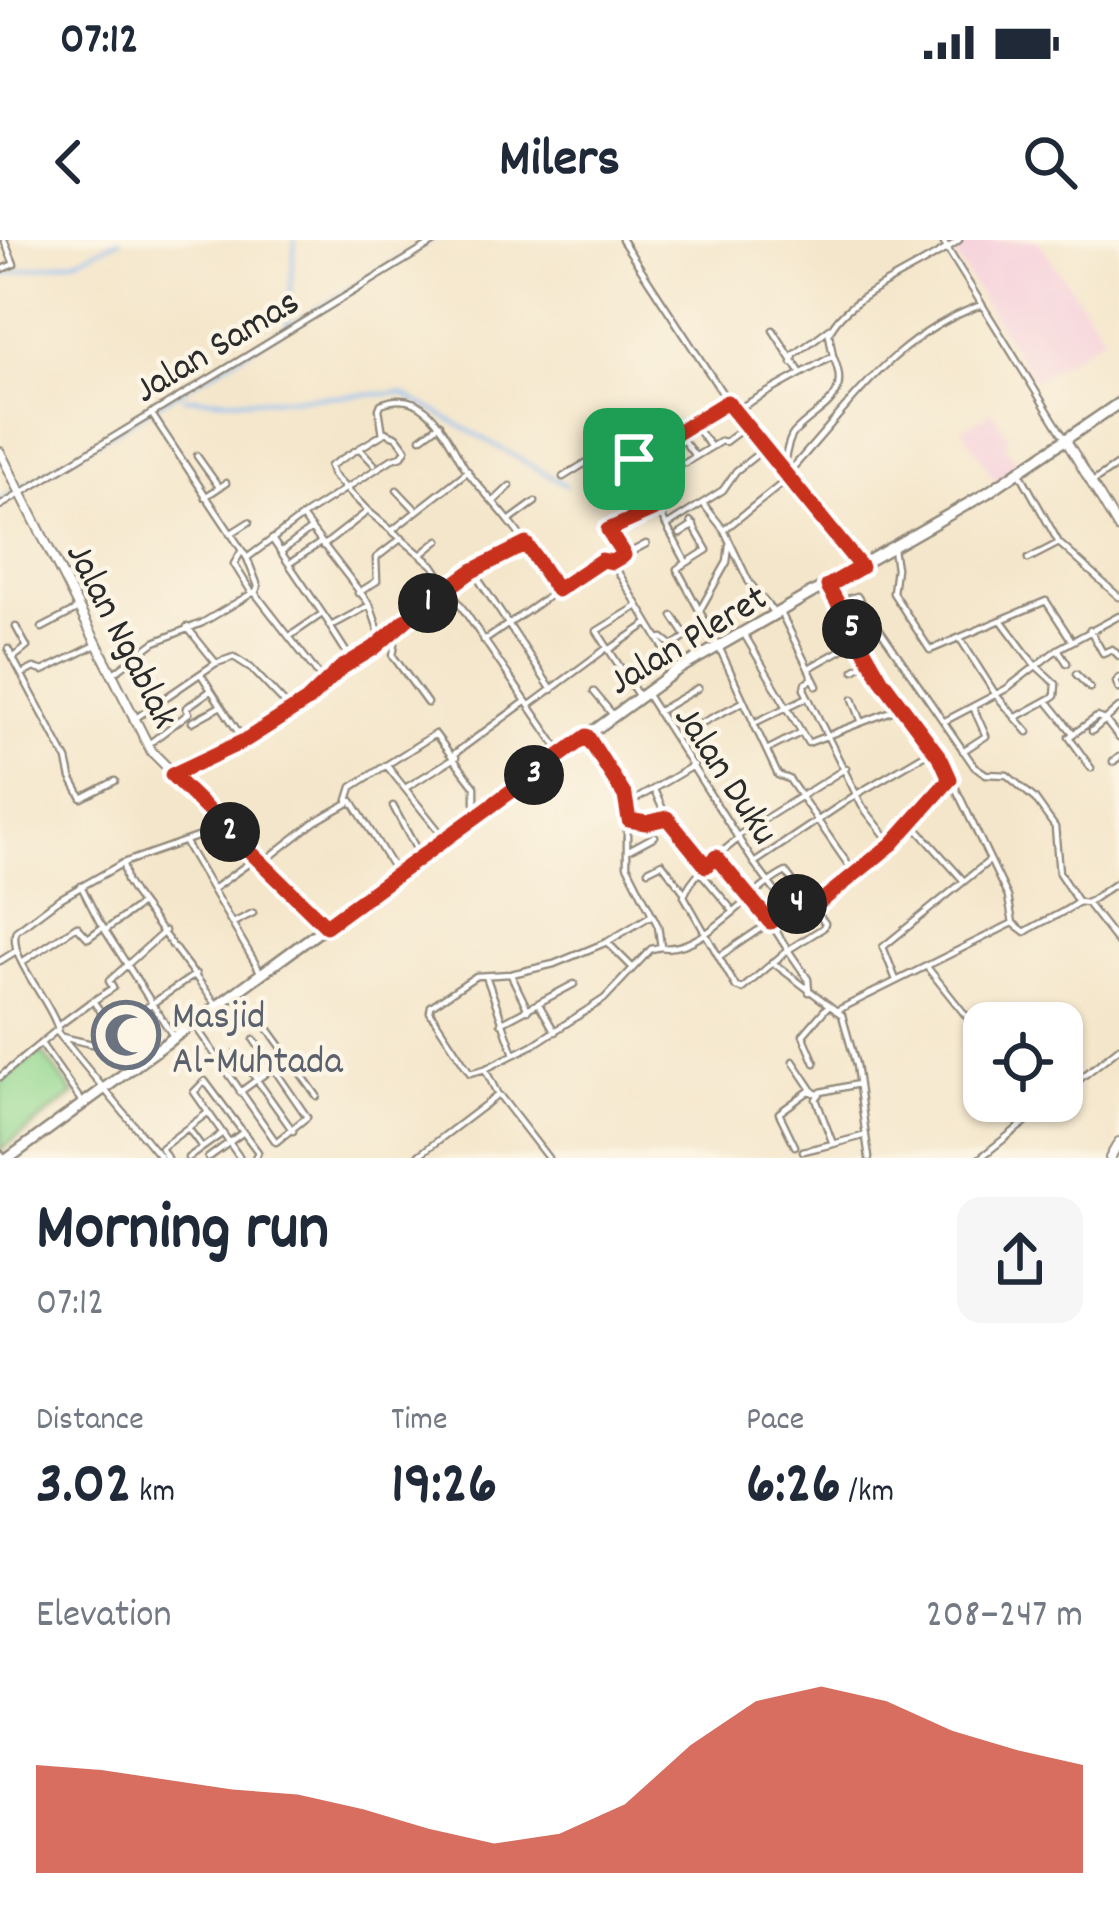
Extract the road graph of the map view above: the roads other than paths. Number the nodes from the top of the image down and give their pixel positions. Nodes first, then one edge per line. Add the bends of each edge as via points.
1 (4, 240) edge
2 (438, 240) edge
3 (622, 240) edge
4 (942, 240) edge
5 (959, 240) edge
6 (946, 250) junction
7 (0, 270) edge
8 (981, 305) junction
9 (830, 328) junction
10 (773, 330) dead end
11 (833, 356) junction
12 (792, 363) junction
13 (800, 372) junction
14 (727, 402) junction
15 (1119, 403) edge
16 (734, 411) junction
17 (151, 413) junction
18 (692, 423) junction
19 (440, 424) junction
20 (746, 427) junction
21 (385, 432) junction
22 (677, 432) junction
23 (421, 438) dead end
24 (661, 442) junction
25 (1067, 442) junction
26 (711, 447) junction
27 (359, 448) junction
28 (764, 449) junction
29 (0, 452) edge
30 (197, 456) dead end
31 (695, 456) junction
32 (634, 459) junction
33 (685, 463) dead end
34 (374, 464) dead end
35 (1119, 464) edge
36 (623, 465) junction
37 (676, 466) dead end
38 (468, 471) junction
39 (611, 472) dead end
40 (1020, 473) junction
41 (786, 474) junction
42 (563, 477) dead end
43 (1092, 482) junction
44 (511, 486) dead end
45 (349, 489) junction
46 (18, 490) junction
47 (398, 490) dead end
48 (205, 497) junction
49 (493, 502) junction
50 (535, 502) dead end
51 (704, 505) junction
52 (0, 506) edge
53 (657, 508) junction
54 (416, 510) junction
55 (368, 511) junction
56 (302, 517) junction
57 (509, 521) junction
58 (249, 522) dead end
59 (668, 525) junction
60 (311, 529) junction
61 (394, 529) junction
62 (1119, 529) edge
63 (724, 530) junction
64 (230, 534) junction
65 (680, 534) dead end
66 (404, 537) junction
67 (272, 539) junction
68 (729, 539) junction
69 (439, 540) dead end
70 (1059, 543) junction
71 (526, 544) junction
72 (646, 544) dead end
73 (322, 545) junction
74 (892, 549) junction
75 (242, 551) junction
76 (282, 552) junction
77 (422, 554) junction
78 (624, 555) junction
79 (247, 558) junction
80 (1028, 559) dead end
81 (686, 561) junction
82 (612, 562) junction
83 (290, 563) junction
84 (861, 567) junction
85 (472, 571) junction
86 (828, 586) junction
87 (448, 589) junction
88 (557, 590) junction
89 (253, 592) junction
90 (358, 593) junction
91 (1117, 593) edge
92 (837, 602) junction
93 (370, 605) junction
94 (636, 607) junction
95 (78, 609) junction
96 (700, 610) junction
97 (322, 614) junction
98 (778, 614) junction
99 (673, 616) dead end
100 (1119, 616) edge
101 (1001, 620) junction
102 (707, 622) junction
103 (646, 624) junction
104 (329, 625) junction
105 (507, 625) junction
106 (16, 627) dead end
107 (187, 627) junction
108 (41, 628) dead end
109 (1090, 630) junction
110 (744, 633) junction
111 (389, 635) junction
112 (290, 636) junction
113 (686, 636) junction
114 (961, 638) junction
115 (657, 640) junction
116 (859, 640) junction
117 (382, 641) junction
118 (1072, 641) junction
119 (482, 642) junction
120 (96, 645) junction
121 (719, 647) junction
122 (608, 649) junction
123 (1058, 649) junction
124 (8, 650) dead end
125 (1119, 656) edge
126 (13, 658) junction
127 (352, 661) junction
128 (870, 661) junction
129 (216, 663) junction
130 (1067, 663) dead end
131 (1034, 664) junction
132 (809, 668) junction
133 (677, 670) junction
134 (854, 670) dead end
135 (22, 674) junction
136 (1076, 674) dead end
137 (111, 675) junction
138 (202, 676) junction
139 (814, 678) junction
140 (1119, 678) edge
141 (325, 683) junction
142 (818, 686) dead end
143 (698, 688) dead end
144 (1090, 688) dead end
145 (1119, 688) edge
146 (552, 690) junction
147 (210, 691) junction
148 (594, 692) dead end
149 (996, 694) junction
150 (642, 695) junction
151 (808, 697) junction
152 (853, 700) dead end
153 (742, 702) junction
154 (1048, 702) junction
155 (427, 703) dead end
156 (526, 705) junction
157 (972, 705) junction
158 (219, 707) junction
159 (902, 707) junction
160 (785, 708) junction
161 (1119, 708) edge
162 (292, 711) junction
163 (657, 712) junction
164 (614, 715) junction
165 (1016, 718) junction
166 (134, 720) junction
167 (1105, 720) junction
168 (860, 721) junction
169 (192, 722) dead end
170 (754, 723) junction
171 (943, 723) junction
172 (1092, 730) dead end
173 (1028, 732) dead end
174 (800, 733) junction
175 (829, 733) junction
176 (1073, 733) junction
177 (587, 736) junction
178 (674, 737) junction
179 (1119, 738) edge
180 (244, 741) junction
181 (147, 746) junction
182 (933, 749) junction
183 (766, 750) junction
184 (963, 751) junction
185 (562, 754) junction
186 (455, 756) junction
187 (694, 765) junction
188 (387, 766) junction
189 (846, 768) junction
190 (1091, 768) dead end
191 (172, 775) junction
192 (950, 779) junction
193 (115, 781) dead end
194 (407, 787) junction
195 (654, 790) junction
196 (857, 794) junction
197 (801, 796) junction
198 (348, 800) junction
199 (628, 804) junction
200 (393, 806) dead end
201 (481, 815) junction
202 (667, 818) junction
203 (629, 820) junction
204 (816, 821) junction
205 (912, 823) junction
206 (225, 827) junction
207 (655, 836) dead end
208 (738, 837) junction
209 (446, 840) junction
210 (185, 843) junction
211 (892, 844) junction
212 (627, 851) junction
213 (421, 857) junction
214 (716, 857) junction
215 (259, 860) junction
216 (989, 861) junction
217 (123, 863) junction
218 (754, 863) junction
219 (706, 866) junction
220 (648, 870) dead end
221 (700, 873) junction
222 (397, 874) junction
223 (856, 876) junction
224 (963, 880) junction
225 (1119, 881) edge
226 (769, 882) junction
227 (81, 886) junction
228 (213, 889) junction
229 (684, 892) junction
230 (750, 897) junction
231 (807, 897) junction
232 (1078, 902) junction
233 (1088, 903) junction
234 (141, 904) junction
235 (814, 907) junction
236 (789, 910) junction
237 (734, 912) junction
238 (253, 913) dead end
239 (652, 915) junction
240 (770, 922) junction
241 (232, 923) junction
242 (1013, 923) junction
243 (326, 926) junction
244 (104, 929) junction
245 (165, 932) junction
246 (705, 934) junction
247 (607, 942) junction
248 (1119, 944) edge
249 (662, 947) junction
250 (788, 950) junction
251 (16, 951) junction
252 (720, 956) junction
253 (0, 962) edge
254 (22, 962) junction
255 (772, 962) junction
256 (126, 965) junction
257 (926, 966) junction
258 (633, 968) junction
259 (260, 971) junction
260 (197, 974) junction
261 (511, 974) junction
262 (486, 976) junction
263 (896, 980) junction
264 (574, 984) dead end
265 (809, 992) junction
266 (93, 1000) junction
267 (214, 1002) junction
268 (539, 1004) junction
269 (153, 1005) junction
270 (829, 1006) junction
271 (528, 1010) junction
272 (836, 1011) junction
273 (963, 1012) edge
274 (193, 1022) junction
275 (501, 1023) junction
276 (269, 1030) dead end
277 (116, 1031) junction
278 (59, 1032) junction
279 (555, 1032) junction
280 (172, 1034) junction
281 (254, 1040) dead end
282 (42, 1045) junction
283 (1119, 1048) edge
284 (237, 1052) dead end
285 (514, 1054) junction
286 (288, 1057) junction
287 (136, 1060) junction
288 (793, 1061) dead end
289 (815, 1063) dead end
290 (274, 1068) junction
291 (485, 1069) junction
292 (1083, 1076) edge
293 (0, 1077) edge
294 (257, 1079) junction
295 (858, 1084) junction
296 (100, 1087) junction
297 (240, 1092) junction
298 (815, 1092) junction
299 (499, 1095) junction
300 (316, 1096) dead end
301 (82, 1102) junction
302 (206, 1114) dead end
303 (1025, 1122) edge
304 (188, 1128) junction
305 (292, 1131) junction
306 (243, 1132) junction
307 (220, 1135) dead end
308 (863, 1136) junction
309 (229, 1142) junction
310 (1119, 1142) edge
311 (833, 1144) junction
312 (795, 1146) dead end
313 (202, 1148) junction
314 (803, 1151) dead end
315 (4, 1156) edge
316 (1113, 1156) edge
317 (164, 1158) edge
318 (188, 1158) edge
319 (208, 1158) edge
320 (240, 1158) edge
321 (255, 1158) edge
322 (415, 1158) edge
323 (548, 1158) edge
324 (869, 1158) edge
325 (980, 1158) edge

1 - 7 street via 14,264
2 - 17 street, Jalan Samas
3 - 14 street
4 - 6 street
5 - 6 street
6 - 8 street
6 - 9 street via 857,302
8 - 25 street
8 - 41 street via 901,348
9 - 11 street
9 - 12 street
10 - 12 street
11 - 13 street
11 - 41 street via 839,389 793,434
12 - 13 street
13 - 16 street
14 - 16 street
14 - 18 street
15 - 25 main road, Jalan Pleret
16 - 20 street
17 - 46 street, Jalan Samas
17 - 48 street
18 - 22 street
18 - 26 street
19 - 21 street via 397,399 379,406
19 - 23 street
19 - 38 street
20 - 26 street
20 - 28 street
21 - 27 street
21 - 45 street via 404,454
22 - 24 street
22 - 31 street
24 - 32 street
24 - 37 street
25 - 40 main road, Jalan Pleret
25 - 43 street
26 - 31 street
27 - 34 street
27 - 45 street via 330,466
28 - 41 street
28 - 51 street
29 - 46 street, Jalan Ngablak
30 - 48 street via 223,485
31 - 33 street
32 - 36 street
32 - 53 street
35 - 43 street
36 - 39 street
36 - 42 street via 608,449
38 - 49 street
38 - 54 street
40 - 70 street
40 - 74 main road, Jalan Pleret
41 - 63 street
41 - 84 street
43 - 62 street
44 - 49 street
45 - 55 street
45 - 56 street
46 - 52 street, Jalan Samas
46 - 95 street, Jalan Ngablak
47 - 54 street
48 - 64 street
49 - 57 street
50 - 57 street
51 - 59 street
51 - 63 street
53 - 59 street
53 - 78 street via 609,529
54 - 61 street
55 - 61 street
55 - 73 street
56 - 60 street
56 - 67 street
57 - 71 street
58 - 64 street
59 - 81 street
60 - 73 street
60 - 76 street
61 - 66 street
63 - 68 street
64 - 75 street
65 - 81 street via 693,523 706,550
66 - 77 street
66 - 90 street via 376,558 376,581
67 - 76 street
67 - 79 street
68 - 96 street via 727,562
68 - 98 street via 746,578
69 - 77 street
70 - 80 street
70 - 91 street
71 - 85 street
71 - 88 street
72 - 78 street
73 - 83 street
73 - 90 street
74 - 84 main road, Jalan Pleret
74 - 114 street via 893,593 929,650
75 - 79 street
75 - 89 street via 234,564
76 - 83 street
77 - 87 street
78 - 82 street
79 - 89 street
81 - 96 street via 677,569
82 - 88 street via 602,560
82 - 94 street
83 - 97 street
84 - 86 main road, Jalan Pleret
85 - 87 street
85 - 105 street
86 - 92 street
86 - 98 main road, Jalan Pleret
87 - 111 street
87 - 119 street
88 - 105 street
89 - 107 street
89 - 112 street
90 - 93 street
92 - 116 street
92 - 171 street via 857,596
93 - 104 street
93 - 117 street
94 - 103 street
94 - 122 street via 597,631
95 - 108 street
95 - 120 street, Jalan Ngablak
96 - 102 street
97 - 104 street
97 - 112 street
98 - 110 main road, Jalan Pleret
98 - 132 street
99 - 113 street
100 - 109 street
101 - 114 street
101 - 118 street via 1046,601
101 - 131 street
102 - 113 street
102 - 121 street
103 - 115 street
103 - 122 street
104 - 127 street
105 - 119 street
105 - 146 street
106 - 126 street via 28,647
107 - 129 street
107 - 137 street
109 - 118 street
109 - 125 street via 1103,653
110 - 121 main road, Jalan Pleret
110 - 160 street
111 - 117 street
111 - 155 street
112 - 141 street
113 - 115 street via 673,646
114 - 149 street
115 - 133 street
116 - 128 street
116 - 132 street
117 - 127 street
118 - 123 street
119 - 156 street
120 - 135 street
120 - 137 street, Jalan Ngablak
121 - 133 main road, Jalan Pleret
121 - 153 street
122 - 146 street
122 - 150 street, Jalan Duku
123 - 130 street
123 - 131 street
124 - 126 street
126 - 135 street
127 - 141 street
128 - 134 street
128 - 159 street
129 - 138 street
129 - 162 street via 238,657
131 - 149 street
131 - 154 street via 1058,687
132 - 139 street
133 - 150 main road, Jalan Pleret
135 - 193 street via 82,797
136 - 144 street
137 - 166 street, Jalan Ngablak
138 - 147 street
138 - 166 street
139 - 142 street
139 - 151 street via 805,684
140 - 145 street
141 - 162 street
143 - 163 street
146 - 156 street
147 - 158 street
147 - 181 street
148 - 164 street
149 - 157 street
149 - 165 street
150 - 163 street, Jalan Duku
150 - 164 main road, Jalan Pleret
151 - 160 street
151 - 175 street
152 - 168 street
153 - 170 street
153 - 178 street
154 - 165 street
154 - 176 street
156 - 185 street
156 - 186 street
157 - 171 street
157 - 184 street via 986,736
158 - 169 street
158 - 180 street
159 - 168 street
159 - 182 street
160 - 170 street
160 - 174 street
161 - 167 street
162 - 180 street
163 - 178 street, Jalan Duku
164 - 177 main road, Jalan Pleret
165 - 173 street
166 - 181 street, Jalan Ngablak
167 - 172 street
167 - 176 street via 1093,718
167 - 179 street
168 - 175 street
170 - 183 street
171 - 184 street
174 - 175 street via 811,744
174 - 183 street
175 - 189 street
176 - 190 street via 1069,740
177 - 185 main road, Jalan Pleret
177 - 199 street
178 - 187 street, Jalan Duku
180 - 191 street
181 - 191 street, Jalan Ngablak
182 - 192 street
182 - 196 street
183 - 197 street
184 - 232 street via 979,770 1007,775 1035,799 1055,827 1059,873
185 - 201 main road, Jalan Pleret
186 - 188 street via 435,734
186 - 194 street
186 - 201 street
187 - 195 street
187 - 208 street, Jalan Duku
188 - 194 street
188 - 198 street via 352,787
189 - 196 street
189 - 197 street
191 - 206 street, Jalan Ngablak
192 - 205 street
192 - 216 street
194 - 209 street
195 - 199 street
195 - 202 street
196 - 204 street
196 - 211 street
197 - 204 street
197 - 208 street
198 - 215 street
198 - 222 street
199 - 203 street
200 - 213 street
201 - 209 main road, Jalan Pleret
202 - 203 street
202 - 219 street
203 - 212 street
204 - 218 street
204 - 223 street
205 - 211 street
205 - 224 street
206 - 210 street
206 - 215 street, Jalan Ngablak
207 - 212 street
208 - 214 street
208 - 218 street, Jalan Duku
209 - 213 main road, Jalan Pleret
210 - 217 street
210 - 228 street
211 - 223 street
212 - 239 street
213 - 222 main road, Jalan Pleret
214 - 219 street
214 - 230 street
215 - 228 street
215 - 243 street, Jalan Ngablak
216 - 224 street
216 - 242 street
217 - 227 street
217 - 234 street
218 - 226 street, Jalan Duku
219 - 221 street
220 - 229 street via 662,863
221 - 229 street
221 - 237 street
222 - 243 main road, Jalan Pleret
223 - 235 street
224 - 263 street via 883,947
225 - 233 street
226 - 230 street
226 - 231 street via 786,872
226 - 236 street, Jalan Duku
227 - 244 street
227 - 251 street via 18,929
228 - 241 street
229 - 246 street
230 - 237 street
230 - 240 street
231 - 235 street
231 - 236 street
232 - 233 street
232 - 242 street via 1025,932
233 - 248 street
234 - 244 street
234 - 245 street
235 - 250 street via 824,927
236 - 240 street
237 - 246 street
238 - 241 street
239 - 247 street
239 - 249 street
240 - 250 street
240 - 252 street
241 - 259 street
242 - 257 street
243 - 259 main road, Jalan Pleret
244 - 254 street via 88,938 76,926
244 - 256 street
245 - 256 street
245 - 260 street
246 - 249 street
246 - 252 street
247 - 258 street
247 - 261 street
249 - 258 street
250 - 255 street
250 - 265 street
251 - 253 street
251 - 254 street
252 - 255 street via 740,989
254 - 278 street
255 - 265 street
256 - 266 street via 107,978 113,988
256 - 269 street
257 - 263 street
257 - 273 street
258 - 279 street
259 - 267 main road, Jalan Pleret
260 - 267 street
260 - 269 street
261 - 262 street
261 - 271 street
262 - 275 street
262 - 291 street via 429,1009 470,1073
263 - 272 street
264 - 268 street
265 - 270 street
266 - 277 street
266 - 278 street
267 - 274 main road, Jalan Pleret
268 - 271 street
268 - 279 street
269 - 277 street
269 - 280 street
270 - 272 street
270 - 289 street via 803,1035
271 - 275 street
272 - 295 street
274 - 280 main road, Jalan Pleret
274 - 297 street
275 - 285 street
276 - 286 street
277 - 278 street via 89,1045
277 - 287 street
278 - 282 street
278 - 296 street
279 - 285 street
280 - 287 main road, Jalan Pleret
281 - 290 street
282 - 293 street
282 - 301 street
283 - 292 street
284 - 294 street
285 - 291 street
286 - 290 street
286 - 300 street
287 - 296 main road, Jalan Pleret
288 - 298 street
290 - 294 street
290 - 305 street via 307,1118
291 - 299 street
294 - 297 street
294 - 305 street
295 - 298 street
295 - 308 street
296 - 301 main road, Jalan Pleret
296 - 317 street
297 - 305 street via 273,1142
298 - 311 street
298 - 312 street via 779,1113
299 - 322 street
299 - 323 street
301 - 315 main road, Jalan Pleret
302 - 304 street
303 - 325 street
304 - 313 street
304 - 317 street via 161,1148
306 - 309 street
306 - 309 street via 205,1081 194,1092
306 - 321 street
307 - 313 street
308 - 311 street
308 - 324 street
309 - 319 street
309 - 320 street
310 - 316 street
311 - 314 street
313 - 318 street

